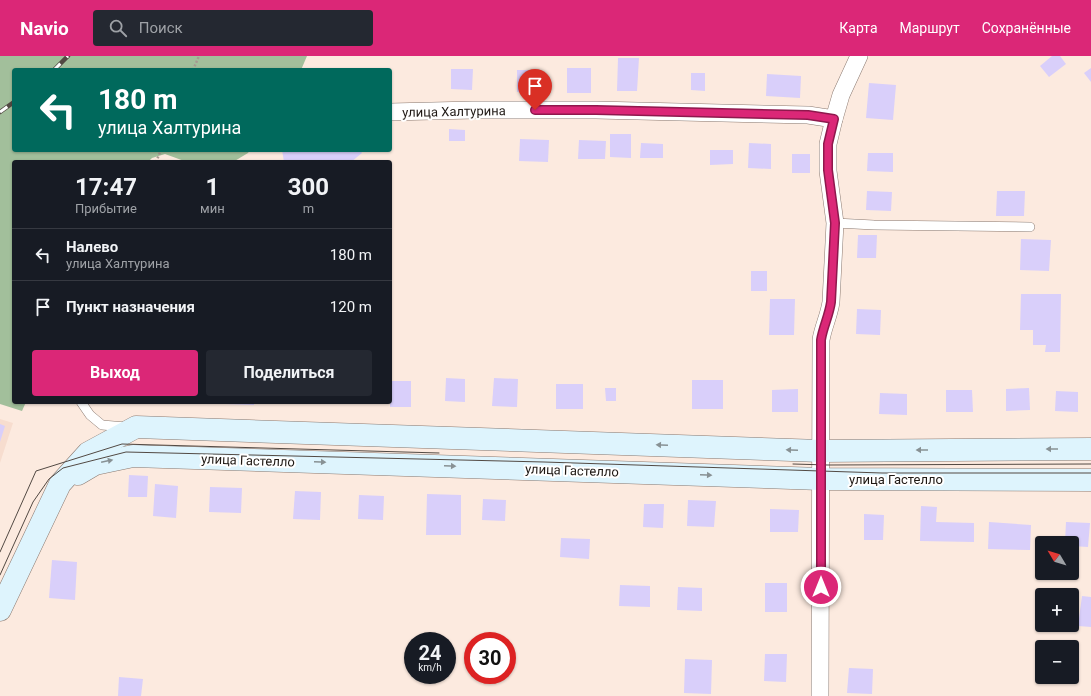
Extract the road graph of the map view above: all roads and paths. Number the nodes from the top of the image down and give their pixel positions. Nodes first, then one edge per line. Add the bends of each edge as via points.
1 (199, 56) edge
2 (859, 56) edge
3 (194, 68) edge
4 (392, 112) edge
5 (834, 119) junction
6 (835, 223) junction
7 (1030, 227) dead end
8 (82, 404) edge
9 (136, 427) junction
10 (1091, 449) edge
11 (822, 451) junction
12 (821, 479) junction
13 (1091, 480) edge
14 (60, 484) junction
15 (0, 610) edge
16 (820, 696) edge

1 - 3 path
2 - 5 street via 841,95
4 - 5 street, улица Халтурина via 596,110 808,115
5 - 6 street via 828,144 828,170
6 - 7 lane
6 - 11 street via 831,302 821,340
8 - 9 lane via 102,425
11 -> 9 street
9 - 14 street via 88,453
10 -> 11 street
11 - 12 street
12 - 13 street, улица Гастелло
14 -> 12 street, улица Гастелло via 95,464 133,456
12 - 16 street
14 - 15 street

